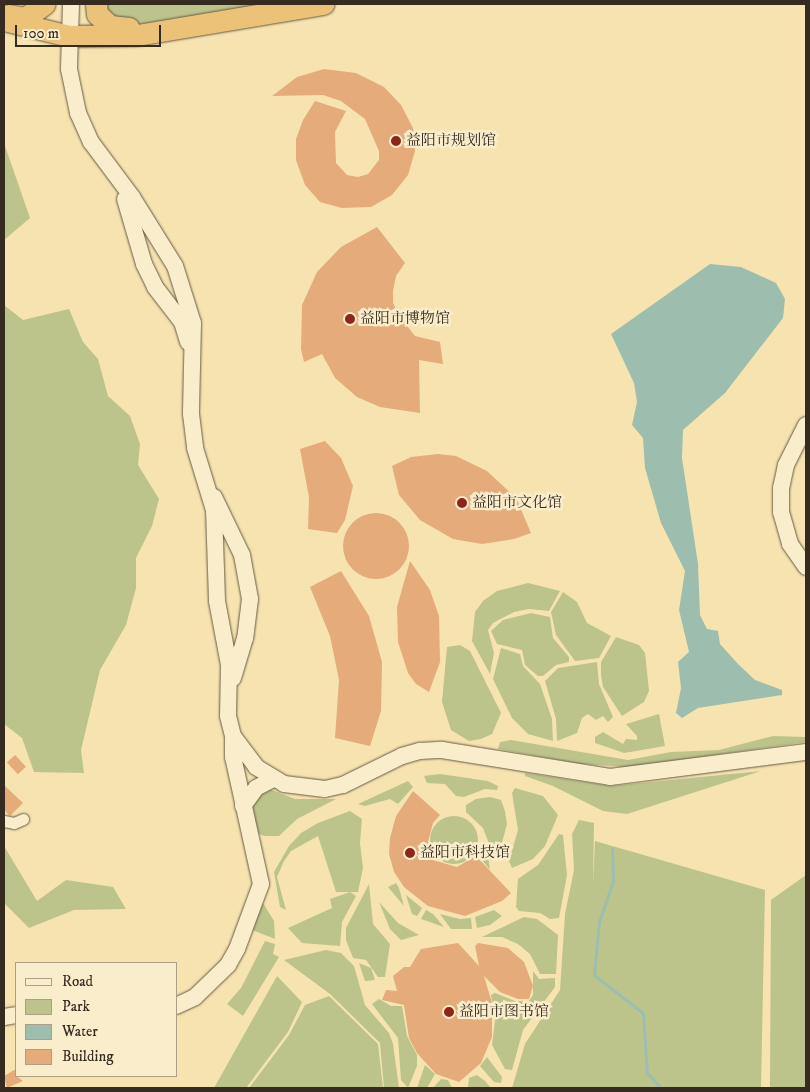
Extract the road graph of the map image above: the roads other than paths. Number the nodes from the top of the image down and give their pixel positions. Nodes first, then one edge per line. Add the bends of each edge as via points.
1 (44, 4) edge
2 (71, 4) edge
3 (96, 4) edge
4 (323, 4) edge
5 (4, 14) edge
6 (4, 20) edge
7 (189, 28) junction
8 (69, 36) junction
9 (106, 163) junction
10 (193, 361) junction
11 (806, 425) edge
12 (207, 485) junction
13 (806, 567) edge
14 (228, 689) junction
15 (233, 736) junction
16 (806, 752) edge
17 (273, 779) junction
18 (243, 806) junction
19 (23, 819) dead end
20 (4, 821) edge
21 (178, 1005) edge

1 - 5 highway via 24,18
2 - 8 street
3 - 7 highway via 97,14 110,26
4 - 7 highway
6 - 8 highway
7 - 8 highway via 137,35
8 - 9 street via 69,69 78,113 91,142
9 - 10 street via 133,218 144,264 155,287 182,322
9 - 10 street via 175,266 193,323
10 - 12 street via 191,414 195,448
11 - 13 street via 786,465 781,488 781,512 790,544
12 - 14 street via 214,510 215,573 229,665
12 - 14 street via 242,554 250,599 245,638
14 - 15 street via 228,716
15 - 17 street via 256,767
15 - 18 street via 232,757
16 - 17 street via 610,777 467,753 420,751 325,790 304,789
17 - 18 street via 256,788
18 - 21 street via 261,884 228,965 213,982
19 - 20 street via 14,824

